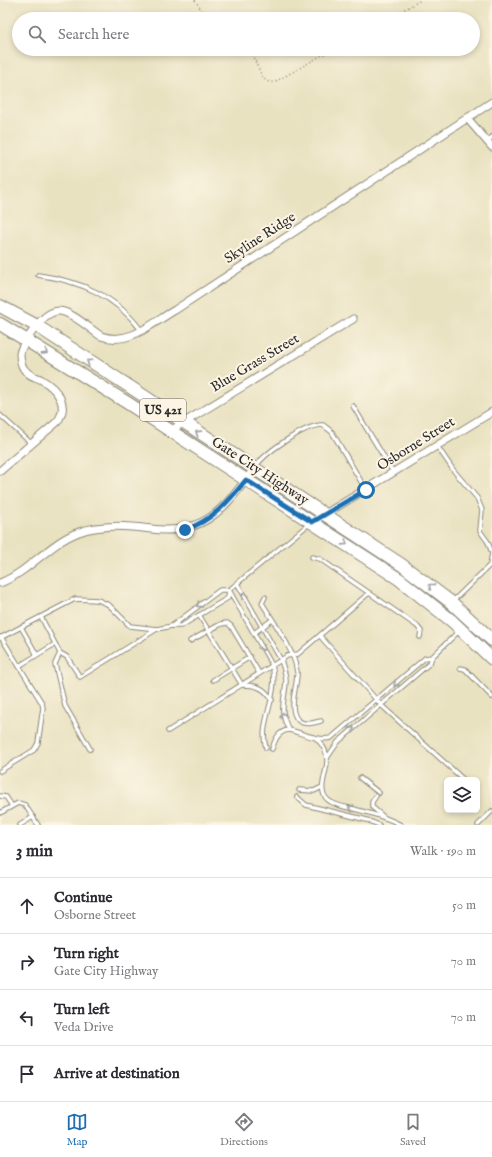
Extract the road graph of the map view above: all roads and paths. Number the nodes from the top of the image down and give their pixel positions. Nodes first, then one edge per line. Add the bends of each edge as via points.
1 (195, 0) edge
2 (421, 0) edge
3 (203, 12) edge
4 (400, 12) edge
5 (252, 56) edge
6 (321, 56) edge
7 (492, 102) edge
8 (467, 118) junction
9 (490, 142) edge
10 (38, 275) dead end
11 (0, 306) edge
12 (353, 319) dead end
13 (0, 324) edge
14 (36, 326) junction
15 (141, 330) junction
16 (27, 340) junction
17 (353, 406) dead end
18 (492, 412) edge
19 (0, 415) edge
20 (183, 423) junction
21 (170, 431) junction
22 (32, 444) junction
23 (437, 446) junction
24 (254, 468) junction
25 (0, 471) edge
26 (394, 473) junction
27 (246, 480) junction
28 (366, 490) junction
29 (325, 514) junction
30 (312, 522) junction
31 (312, 557) dead end
32 (0, 583) edge
33 (237, 583) junction
34 (229, 590) junction
35 (369, 594) junction
36 (265, 597) dead end
37 (452, 603) junction
38 (199, 615) junction
39 (41, 617) junction
40 (272, 620) junction
41 (172, 626) junction
42 (21, 627) junction
43 (263, 628) junction
44 (461, 629) junction
45 (157, 630) junction
46 (209, 631) junction
47 (254, 633) junction
48 (320, 636) junction
49 (420, 637) dead end
50 (0, 638) edge
51 (492, 640) edge
52 (190, 641) dead end
53 (55, 644) junction
54 (60, 653) junction
55 (37, 655) junction
56 (292, 655) junction
57 (432, 657) junction
58 (250, 658) junction
59 (492, 659) edge
60 (281, 660) junction
61 (272, 665) junction
62 (19, 666) junction
63 (232, 668) junction
64 (460, 668) dead end
65 (259, 673) junction
66 (212, 680) dead end
67 (242, 685) junction
68 (492, 697) edge
69 (272, 700) junction
70 (376, 700) junction
71 (381, 705) junction
72 (321, 721) dead end
73 (289, 730) junction
74 (168, 731) dead end
75 (316, 737) junction
76 (266, 748) dead end
77 (272, 749) dead end
78 (90, 750) dead end
79 (327, 758) junction
80 (0, 771) edge
81 (461, 777) edge
82 (360, 778) dead end
83 (322, 787) junction
84 (299, 790) dead end
85 (0, 796) edge
86 (297, 797) dead end
87 (12, 806) junction
88 (492, 811) edge
89 (0, 813) edge
90 (33, 817) junction
91 (384, 818) junction
92 (20, 825) edge
93 (38, 825) edge
94 (379, 825) edge
95 (401, 825) edge
96 (478, 825) edge

1 - 3 path
2 - 4 path
5 - 6 path via 264,79 271,83
7 - 8 street, Skyline Ridge
8 - 9 street
8 - 15 street, Skyline Ridge
10 - 15 lane via 70,281 98,292 122,309
11 - 14 main road, Gate City Highway / US 421
12 - 20 street, Blue Grass Street
13 - 16 main road, Gate City Highway / US 421
14 - 15 street, Skyline Ridge via 48,314 59,311 69,314 107,338 123,339
14 - 16 street, Skyline Ridge
20 -> 14 main road, Gate City Highway / US 421
16 -> 21 main road, Gate City Highway / US 421
16 - 22 street, Skyline Ridge via 20,355 23,368 57,392 63,409 57,422
17 - 26 lane
18 - 23 street, Osborne Street
19 - 22 lane
20 - 21 street, Blue Grass Street
24 -> 20 main road, Gate City Highway / US 421
21 - 27 main road, Gate City Highway / US 421
22 - 25 street, Skyline Ridge
23 - 26 street, Osborne Street
23 - 37 lane via 477,498 482,510 480,531 492,553 490,565
24 - 27 street
24 - 28 lane via 275,448 311,426 323,425 332,432
24 - 29 main road, Gate City Highway / US 421
26 - 28 street, Osborne Street
27 - 30 main road, Gate City Highway / US 421
27 - 32 street via 217,513 197,526 185,530 116,526 90,529 66,538
28 - 29 street, Osborne Street
29 - 30 street, Osborne Street
37 -> 29 main road, Gate City Highway / US 421 via 402,565
30 - 33 lane
30 -> 44 main road, Gate City Highway / US 421 via 399,578
31 - 35 lane via 320,559
33 - 34 lane
43 -> 33 lane
34 - 38 lane via 228,598
34 -> 41 lane via 220,590
34 - 47 lane
35 - 48 lane
35 - 49 lane via 417,626 421,631
36 - 40 lane via 262,603
37 - 51 main road, Gate City Highway / US 421
38 - 41 lane via 181,626
38 - 46 lane
39 - 42 lane
39 - 45 lane via 75,599 86,598 109,605 130,626
39 - 53 lane
40 - 43 lane
40 - 56 lane
41 - 45 lane
42 - 50 lane
42 - 55 lane
43 - 47 lane
43 - 60 lane
44 - 57 lane
44 - 59 main road, Gate City Highway / US 421
45 - 54 lane via 80,677 67,656
46 - 52 lane
46 - 58 lane via 227,623
46 - 63 lane
47 -> 61 lane
48 - 56 lane via 298,654
48 - 70 lane
50 - 62 lane
53 - 54 lane
53 - 55 lane
54 - 78 lane via 55,664 65,706
55 - 62 lane
56 - 60 lane
56 - 72 lane via 298,683 294,714 298,721 308,724
57 -> 70 lane via 425,658
57 - 71 lane via 430,663
58 - 63 lane
58 - 65 lane
60 - 61 lane
73 -> 60 lane via 282,712 286,680
61 - 65 lane
61 - 69 lane via 275,678
62 - 80 lane via 42,703 38,743 34,750
63 - 66 lane
63 - 67 lane
64 - 68 lane via 465,669
65 - 67 lane
67 - 69 lane via 260,687
67 - 74 lane
69 - 76 lane via 264,734
70 - 71 lane
70 - 75 lane via 332,738
79 -> 71 lane via 338,742
71 - 81 lane
73 - 75 lane
73 - 77 lane via 284,730 276,736
75 - 79 lane
79 - 83 lane
82 - 91 lane via 377,795 372,807
83 - 84 lane via 314,791
91 -> 83 lane via 330,802
85 - 87 lane via 6,797
86 - 94 lane via 306,805
87 - 89 lane
87 - 90 lane via 18,803 25,805
88 - 96 lane
90 - 92 lane
90 - 93 lane
91 - 94 lane
91 - 95 lane

